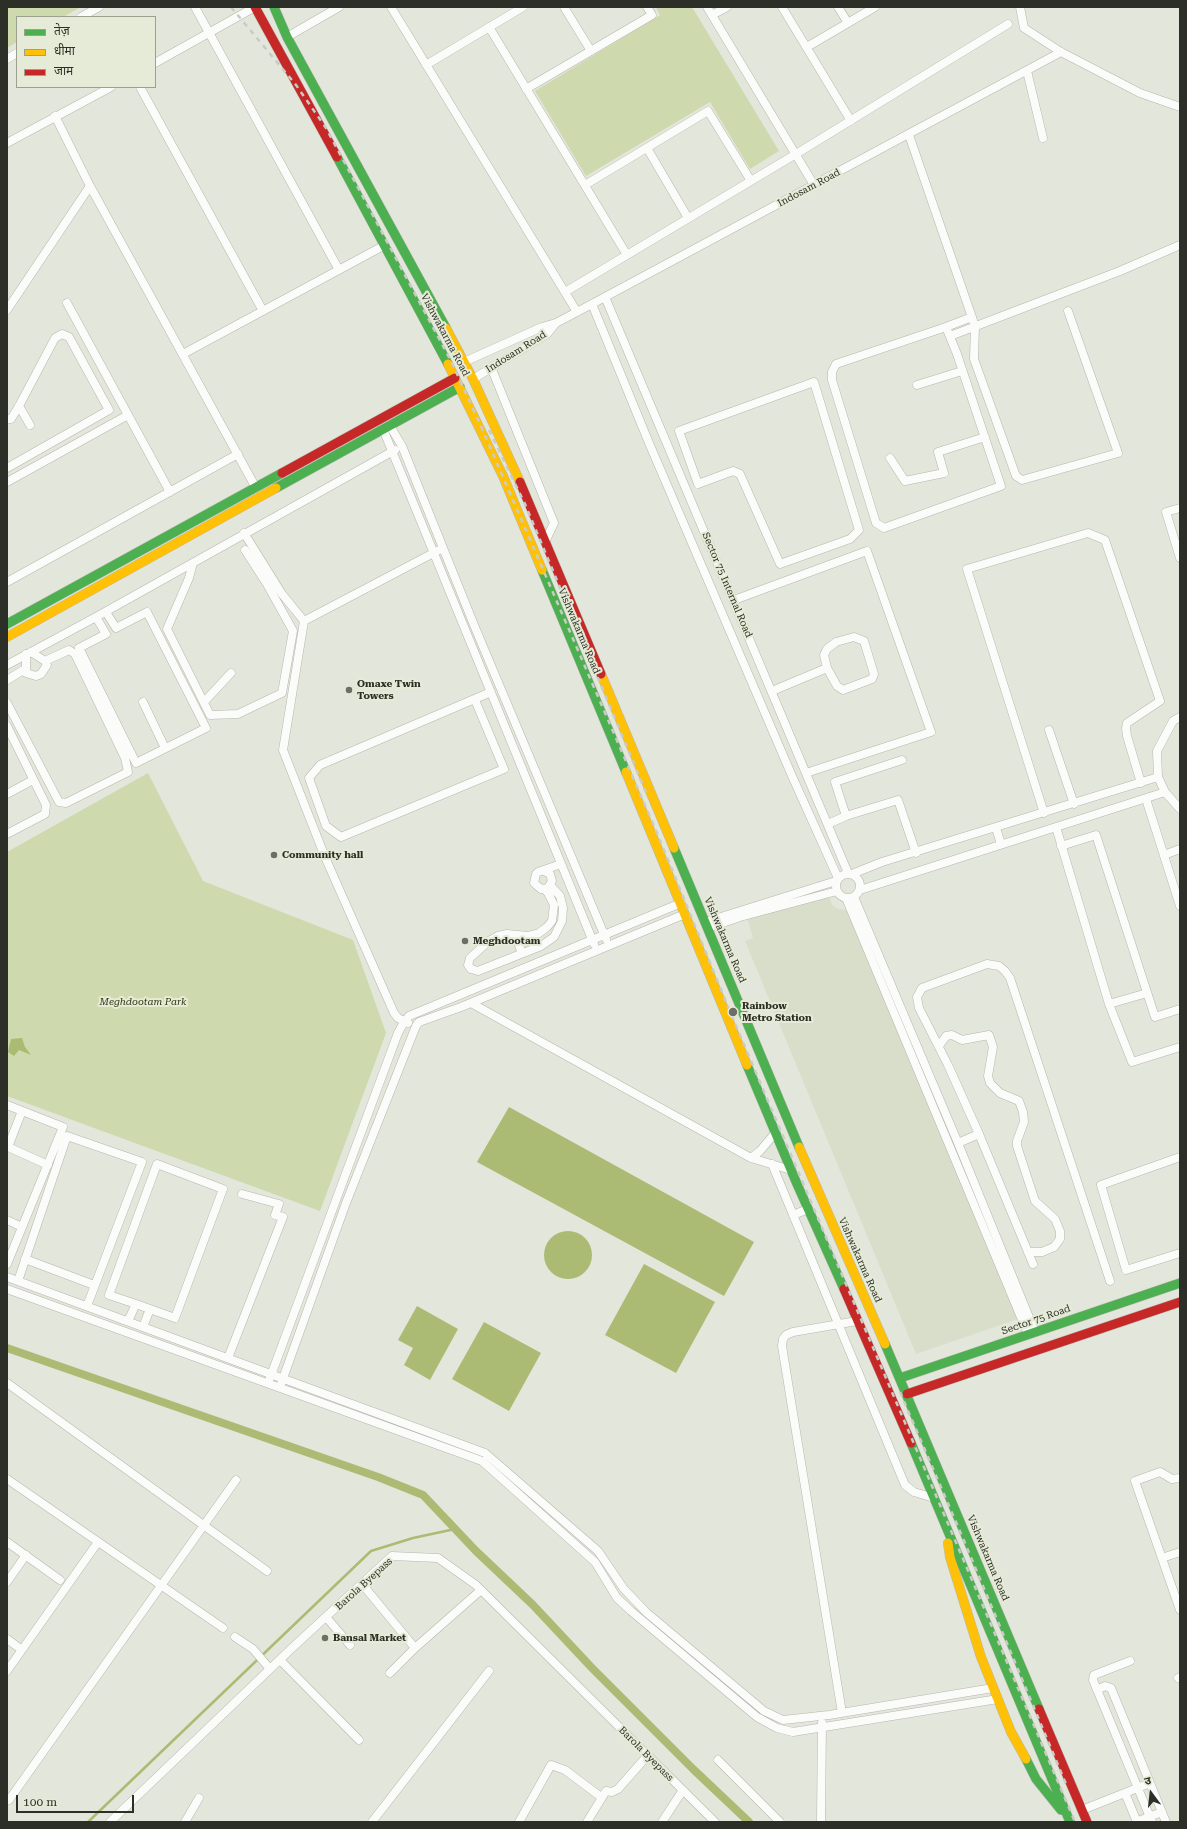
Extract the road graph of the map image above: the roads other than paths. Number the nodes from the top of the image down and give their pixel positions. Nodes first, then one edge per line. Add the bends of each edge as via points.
1 (99, 7) edge
2 (195, 7) edge
3 (255, 7) edge
4 (274, 7) edge
5 (339, 7) edge
6 (391, 7) edge
7 (523, 7) edge
8 (564, 7) edge
9 (647, 7) edge
10 (707, 7) edge
11 (727, 7) edge
12 (782, 7) edge
13 (838, 7) edge
14 (875, 7) edge
15 (1020, 7) edge
16 (83, 16) edge
17 (712, 16) junction
18 (848, 23) junction
19 (1008, 24) dead end
20 (489, 27) junction
21 (209, 33) junction
22 (287, 37) junction
23 (807, 48) junction
24 (591, 51) junction
25 (1061, 52) junction
26 (16, 54) edge
27 (7, 59) edge
28 (156, 62) edge
29 (426, 65) junction
30 (1027, 71) junction
31 (109, 88) edge
32 (141, 88) edge
33 (526, 89) junction
34 (1180, 107) edge
35 (55, 116) junction
36 (851, 121) junction
37 (909, 135) junction
38 (1043, 138) dead end
39 (7, 143) edge
40 (647, 148) junction
41 (796, 154) junction
42 (751, 181) junction
43 (584, 185) junction
44 (814, 185) junction
45 (90, 186) junction
46 (688, 218) junction
47 (385, 245) junction
48 (1180, 245) edge
49 (627, 255) junction
50 (339, 270) junction
51 (565, 292) junction
52 (605, 297) junction
53 (67, 302) dead end
54 (592, 304) junction
55 (7, 310) edge
56 (263, 311) junction
57 (1068, 311) dead end
58 (577, 312) junction
59 (972, 316) junction
60 (556, 323) junction
61 (975, 326) junction
62 (946, 327) junction
63 (950, 336) junction
64 (183, 354) junction
65 (464, 362) junction
66 (101, 365) junction
67 (491, 367) junction
68 (88, 371) junction
69 (962, 371) junction
70 (107, 376) junction
71 (456, 378) junction
72 (473, 379) junction
73 (94, 382) junction
74 (917, 385) dead end
75 (460, 387) junction
76 (19, 406) junction
77 (128, 415) junction
78 (7, 419) edge
79 (30, 425) dead end
80 (387, 428) junction
81 (985, 437) junction
82 (402, 446) junction
83 (392, 452) junction
84 (238, 454) junction
85 (890, 458) dead end
86 (7, 468) edge
87 (8, 481) edge
88 (698, 484) junction
89 (256, 488) junction
90 (686, 489) junction
91 (170, 492) junction
92 (1180, 508) edge
93 (244, 533) junction
94 (545, 542) junction
95 (443, 548) junction
96 (245, 550) dead end
97 (434, 553) junction
98 (1180, 558) edge
99 (192, 563) junction
100 (7, 582) edge
101 (734, 600) junction
102 (106, 612) junction
103 (96, 617) junction
104 (304, 622) junction
105 (7, 624) edge
106 (116, 628) junction
107 (106, 634) junction
108 (7, 637) edge
109 (29, 653) junction
110 (45, 661) junction
111 (7, 665) edge
112 (827, 668) junction
113 (25, 669) junction
114 (230, 673) dead end
115 (602, 677) junction
116 (7, 680) edge
117 (590, 686) junction
118 (772, 691) junction
119 (491, 692) junction
120 (475, 700) junction
121 (143, 702) dead end
122 (204, 702) junction
123 (7, 703) edge
124 (614, 706) junction
125 (601, 712) junction
126 (1180, 717) edge
127 (7, 726) edge
128 (1049, 730) dead end
129 (165, 748) junction
130 (902, 760) dead end
131 (536, 771) junction
132 (806, 773) junction
133 (525, 776) junction
134 (1158, 778) junction
135 (32, 780) junction
136 (1141, 783) junction
137 (1165, 792) junction
138 (7, 794) edge
139 (1146, 799) junction
140 (1074, 804) junction
141 (1180, 809) edge
142 (1044, 813) junction
143 (846, 816) junction
144 (828, 824) junction
145 (1056, 827) junction
146 (996, 828) junction
147 (7, 834) edge
148 (1001, 844) junction
149 (1061, 846) junction
150 (1180, 849) edge
151 (916, 853) junction
152 (1164, 855) junction
153 (561, 864) junction
154 (544, 871) junction
155 (850, 874) junction
156 (566, 877) junction
157 (837, 880) junction
158 (549, 886) junction
159 (860, 890) junction
160 (837, 891) junction
161 (850, 897) junction
162 (680, 904) junction
163 (1180, 906) edge
164 (685, 914) junction
165 (707, 925) junction
166 (605, 935) junction
167 (518, 936) junction
168 (592, 940) junction
169 (609, 945) junction
170 (597, 950) junction
171 (522, 953) junction
172 (1147, 993) junction
173 (470, 1003) junction
174 (1109, 1004) junction
175 (1180, 1008) edge
176 (404, 1022) junction
177 (416, 1026) junction
178 (938, 1046) junction
179 (1180, 1047) edge
180 (7, 1105) edge
181 (22, 1111) junction
182 (776, 1132) junction
183 (979, 1134) junction
184 (958, 1143) junction
185 (1180, 1157) edge
186 (751, 1158) junction
187 (772, 1164) junction
188 (48, 1165) junction
189 (791, 1170) junction
190 (242, 1194) dead end
191 (808, 1209) junction
192 (793, 1216) junction
193 (7, 1220) edge
194 (22, 1227) junction
195 (1028, 1252) junction
196 (1180, 1253) edge
197 (8, 1259) edge
198 (25, 1259) junction
199 (1033, 1264) dead end
200 (7, 1277) edge
201 (18, 1281) junction
202 (1110, 1281) dead end
203 (1180, 1282) edge
204 (94, 1285) junction
205 (7, 1290) edge
206 (1180, 1302) edge
207 (136, 1304) junction
208 (87, 1306) junction
209 (150, 1309) junction
210 (128, 1321) junction
211 (857, 1321) junction
212 (838, 1324) junction
213 (143, 1327) junction
214 (1032, 1333) junction
215 (228, 1358) junction
216 (931, 1367) junction
217 (271, 1374) junction
218 (900, 1378) junction
219 (283, 1379) junction
220 (7, 1383) edge
221 (268, 1384) junction
222 (936, 1384) junction
223 (280, 1388) junction
224 (907, 1394) junction
225 (1180, 1478) edge
226 (7, 1479) edge
227 (236, 1480) dead end
228 (934, 1498) junction
229 (944, 1521) junction
230 (203, 1526) junction
231 (7, 1542) edge
232 (98, 1542) junction
233 (1180, 1552) edge
234 (26, 1555) junction
235 (1162, 1558) junction
236 (267, 1571) dead end
237 (60, 1580) dead end
238 (7, 1582) edge
239 (362, 1584) junction
240 (161, 1586) junction
241 (481, 1590) junction
242 (1180, 1610) edge
243 (326, 1617) junction
244 (223, 1628) dead end
245 (235, 1637) dead end
246 (7, 1639) edge
247 (350, 1645) dead end
248 (415, 1648) junction
249 (22, 1650) junction
250 (280, 1660) junction
251 (1130, 1661) dead end
252 (268, 1666) junction
253 (7, 1671) edge
254 (489, 1671) dead end
255 (390, 1673) dead end
256 (994, 1688) junction
257 (1097, 1690) junction
258 (1034, 1695) junction
259 (998, 1699) junction
260 (1019, 1700) junction
261 (1039, 1708) junction
262 (1024, 1712) junction
263 (842, 1713) junction
264 (822, 1715) junction
265 (822, 1727) junction
266 (359, 1740) dead end
267 (648, 1755) junction
268 (718, 1760) dead end
269 (1150, 1783) junction
270 (1138, 1788) junction
271 (683, 1790) junction
272 (1125, 1793) junction
273 (601, 1797) junction
274 (7, 1798) edge
275 (199, 1798) dead end
276 (1082, 1810) junction
277 (1162, 1812) junction
278 (1151, 1820) edge
279 (1069, 1821) edge
280 (110, 1822) edge
281 (185, 1822) edge
282 (372, 1822) edge
283 (519, 1822) edge
284 (587, 1822) edge
285 (662, 1822) edge
286 (715, 1822) edge
287 (780, 1822) edge
288 (821, 1822) edge
289 (1087, 1822) edge
290 (1137, 1822) edge
291 (1166, 1822) edge

1 - 16 street
2 - 21 street
3 - 21 street
3 - 47 main road, Vishwakarma Road
4 - 22 main road, Vishwakarma Road
5 - 22 street
6 - 29 street
7 - 20 street
8 - 24 street
9 - 24 street via 652,15
10 - 17 street
11 - 17 street
12 - 23 street
13 - 18 street
14 - 18 street
15 - 25 street via 1024,28
17 - 41 street
18 - 23 street
19 - 36 street
20 - 29 street
20 - 33 street
21 - 28 street
21 - 50 street
22 - 65 main road, Vishwakarma Road
23 - 36 street
24 - 33 street
25 - 30 street, Indosam Road
25 - 34 street via 1140,93
26 - 27 street
29 - 51 street
30 - 37 street, Indosam Road
30 - 38 street
31 - 35 street
32 - 56 street
33 - 43 street
35 - 39 street
35 - 45 street
36 - 41 street
37 - 44 street, Indosam Road
37 - 59 street
40 - 42 street via 708,111
40 - 43 street
40 - 46 street
41 - 42 street
41 - 44 street
42 - 46 street
43 - 49 street
44 - 52 street, Indosam Road
45 - 55 street
45 - 64 street
46 - 49 street
47 - 50 street
47 - 71 main road, Vishwakarma Road
48 - 61 street via 1120,271
49 - 51 street
50 - 56 street
51 - 58 street
52 - 54 street, Indosam Road
52 - 90 street, Sector 75 Internal Road
53 - 66 street
54 - 58 street, Indosam Road
54 - 157 street, Sector 75 Internal Road
56 - 64 street
57 - 61 street via 1118,453 1022,480 1016,476 974,359
58 - 60 street, Indosam Road
59 - 61 street
59 - 62 street
60 - 65 street, Indosam Road
60 - 67 street, Indosam Road via 547,334
61 - 63 street
62 - 63 street
62 - 81 street via 836,364 832,372 832,380 876,522 884,528 1001,486
63 - 69 street
64 - 84 street
65 - 72 main road, Vishwakarma Road
66 - 68 street
66 - 70 street
67 - 72 street, Indosam Road
67 - 94 street via 554,523
68 - 73 street
68 - 76 street via 69,337 62,334 55,338
69 - 74 street
69 - 81 street
70 - 73 street
70 - 77 street
71 - 75 main road, Vishwakarma Road
71 - 89 main road
72 - 94 main road, Vishwakarma Road
73 - 86 street via 109,407 108,412
75 - 80 main road
75 - 117 main road, Vishwakarma Road via 503,476
76 - 78 street via 11,419
76 - 79 street
77 - 87 street
77 - 91 street
80 - 82 street
80 - 83 street
80 - 108 main road
81 - 85 street via 938,452 944,473 906,481
82 - 83 street
82 - 95 street
83 - 93 street
83 - 97 street
84 - 89 street
84 - 91 street
88 - 88 street via 679,431 814,382 859,530 850,539 780,564 740,474 733,471
88 - 90 street
89 - 105 main road
90 - 101 street, Sector 75 Internal Road
91 - 100 street
92 - 98 street via 1166,512
93 - 99 street
93 - 104 street via 282,594
94 - 115 main road, Vishwakarma Road
95 - 97 street
95 - 131 street
96 - 122 street via 293,631 282,693 238,714 210,715
97 - 104 street
97 - 119 street
99 - 102 street
99 - 122 street via 189,578 167,629
101 - 118 street, Sector 75 Internal Road
101 - 132 street via 867,551 931,732
102 - 103 street
102 - 106 street
103 - 107 street
103 - 109 street
104 - 176 street via 283,750 325,857 390,1006 396,1016
106 - 107 street
106 - 129 street via 147,612 206,728
107 - 129 street via 79,648 136,763
109 - 110 street
109 - 111 street
109 - 113 street
110 - 113 street via 47,665 41,674 29,675
110 - 123 street via 69,650 75,654 126,758 128,772 66,803 59,802
112 - 112 street via 824,655 827,649 836,642 854,637 864,641 874,674 872,679 843,690 837,686
112 - 118 street
113 - 116 street
114 - 122 street
115 - 117 main road, Vishwakarma Road via 599,684
115 - 124 main road, Vishwakarma Road
117 - 125 main road, Vishwakarma Road
118 - 132 street, Sector 75 Internal Road
119 - 120 street
119 - 133 street
120 - 120 street via 504,769 340,837 326,826 309,778 320,765
121 - 129 street
124 - 125 main road via 608,705
124 - 165 main road, Vishwakarma Road
125 - 162 main road, Vishwakarma Road
126 - 134 street via 1173,721 1156,751
127 - 135 street
128 - 140 street
130 - 143 street via 835,782
131 - 133 street
131 - 166 street
132 - 144 street, Sector 75 Internal Road
133 - 153 street
134 - 136 street
134 - 137 street
135 - 138 street
135 - 147 street via 46,805 45,814
136 - 140 street
136 - 142 street via 1127,736 1127,723 1160,701 1105,540 1088,534 967,569
137 - 139 street
137 - 141 street
139 - 145 street
139 - 152 street
140 - 142 street
142 - 146 street
143 - 144 street
143 - 151 street via 898,800
144 - 155 street, Sector 75 Internal Road
145 - 148 street
145 - 149 street
146 - 148 street
146 - 151 street
148 - 159 street
149 - 172 street via 1096,835
149 - 174 street
150 - 152 street
151 - 155 street
152 - 163 street
153 - 154 street
153 - 156 street
154 - 158 street via 550,874
154 - 158 street via 536,874 536,886
155 - 157 street
155 - 159 street via 860,882
156 - 158 street
156 - 168 street
157 - 160 street
157 - 165 street
158 - 167 street via 548,893 554,905 552,921 539,933
158 - 171 street via 557,892 562,901 563,915 560,927 548,941
159 - 161 street
160 - 161 street via 841,896
160 - 165 street
161 - 184 street
161 - 214 street
162 - 164 main road, Vishwakarma Road
162 - 166 street
164 - 169 street
164 - 182 main road, Vishwakarma Road
165 - 218 main road, Vishwakarma Road via 813,1181
166 - 168 street
166 - 169 street
167 - 171 street
167 - 171 street via 507,934 489,941 470,958 468,965 470,969 478,971
168 - 170 street
168 - 176 street via 409,1016
169 - 170 street
170 - 173 street
172 - 174 street
172 - 175 street via 1154,1017
173 - 177 street via 420,1022
173 - 186 street
174 - 179 street via 1132,1062
176 - 177 street
176 - 217 street via 398,1032
177 - 219 street via 346,1202
178 - 183 street
178 - 195 street via 946,1036 962,1040 989,1035 993,1047 988,1076 990,1083 1000,1093 1019,1102 1024,1122 1017,1146 1036,1201 1055,1220 1060,1231 1060,1239 1054,1247 1042,1252
178 - 202 street via 919,1008 917,997 922,988 987,964 999,966 1010,978
180 - 181 street
181 - 188 street via 8,1147
181 - 188 street via 63,1127
182 - 186 street
182 - 189 main road, Vishwakarma Road
183 - 184 street
183 - 195 street
184 - 214 street
185 - 196 street via 1101,1185 1126,1270
186 - 187 street
187 - 189 street
187 - 192 street
188 - 194 street
189 - 191 main road, Vishwakarma Road
190 - 215 street via 279,1204 275,1216 282,1217
191 - 192 street
191 - 211 main road, Vishwakarma Road
192 - 212 street
193 - 194 street
194 - 197 street
195 - 199 street
198 - 201 street
198 - 204 street
198 - 204 street via 67,1136 142,1162
200 - 201 street
201 - 208 street
203 - 214 main road, Sector 75 Road
204 - 208 street
205 - 221 street
206 - 222 main road
207 - 209 street
207 - 209 street via 109,1295 157,1164 223,1189 175,1318
207 - 210 street
208 - 210 street
209 - 213 street
210 - 213 street
211 - 212 street
211 - 228 main road, Vishwakarma Road
212 - 228 street via 905,1485 914,1492
212 - 263 street via 793,1332 783,1339 782,1346
213 - 215 street
214 - 216 main road, Sector 75 Road
215 - 217 street
216 - 218 main road, Sector 75 Road
216 - 222 main road
217 - 219 street
217 - 221 street
218 - 224 main road, Vishwakarma Road
219 - 223 street
219 - 264 street via 485,1453 598,1551 624,1589 647,1613 764,1711 783,1720
220 - 230 street
221 - 223 street
222 - 224 main road
223 - 265 street via 482,1461 595,1562 617,1598 630,1611 757,1717 776,1728 793,1732
224 - 258 main road, Vishwakarma Road
225 - 235 street via 1172,1479 1160,1472 1135,1481
226 - 232 street
227 - 230 street
228 - 229 main road, Vishwakarma Road
229 - 256 main road via 950,1557 981,1657
229 - 260 main road, Vishwakarma Road
230 - 236 street
230 - 240 street
231 - 234 street
232 - 240 street
232 - 249 street
233 - 235 street
234 - 237 street
234 - 238 street
235 - 242 street
239 - 241 street, Barola Byepass via 392,1556 438,1558
239 - 243 street, Barola Byepass
239 - 248 street
240 - 244 street
240 - 274 street via 9,1800
241 - 248 street
241 - 267 street, Barola Byepass
243 - 247 street
243 - 250 street, Barola Byepass
245 - 252 street via 253,1650
246 - 249 street
248 - 255 street
249 - 253 street
250 - 252 street, Barola Byepass
250 - 266 street
251 - 257 street via 1094,1676 1092,1680
252 - 280 street, Barola Byepass
254 - 282 street
256 - 259 main road
256 - 263 street
257 - 269 street via 1105,1686 1111,1688
257 - 270 street
258 - 260 main road
258 - 261 main road, Vishwakarma Road
259 - 265 street
259 - 279 main road via 1011,1732 1036,1779
260 - 262 main road, Vishwakarma Road
261 - 262 main road
261 - 276 main road, Vishwakarma Road
262 - 279 main road, Vishwakarma Road
263 - 264 street
264 - 265 street
265 - 288 street
267 - 271 street, Barola Byepass
267 - 273 street via 618,1788 612,1792 606,1791
268 - 287 street
269 - 270 street
269 - 277 street
270 - 272 street
270 - 278 street
271 - 285 street
271 - 286 street, Barola Byepass
272 - 276 street
272 - 290 street
273 - 283 street via 565,1770 551,1764
273 - 284 street
275 - 281 street
276 - 289 main road, Vishwakarma Road
277 - 278 street
277 - 291 street
278 - 290 street

